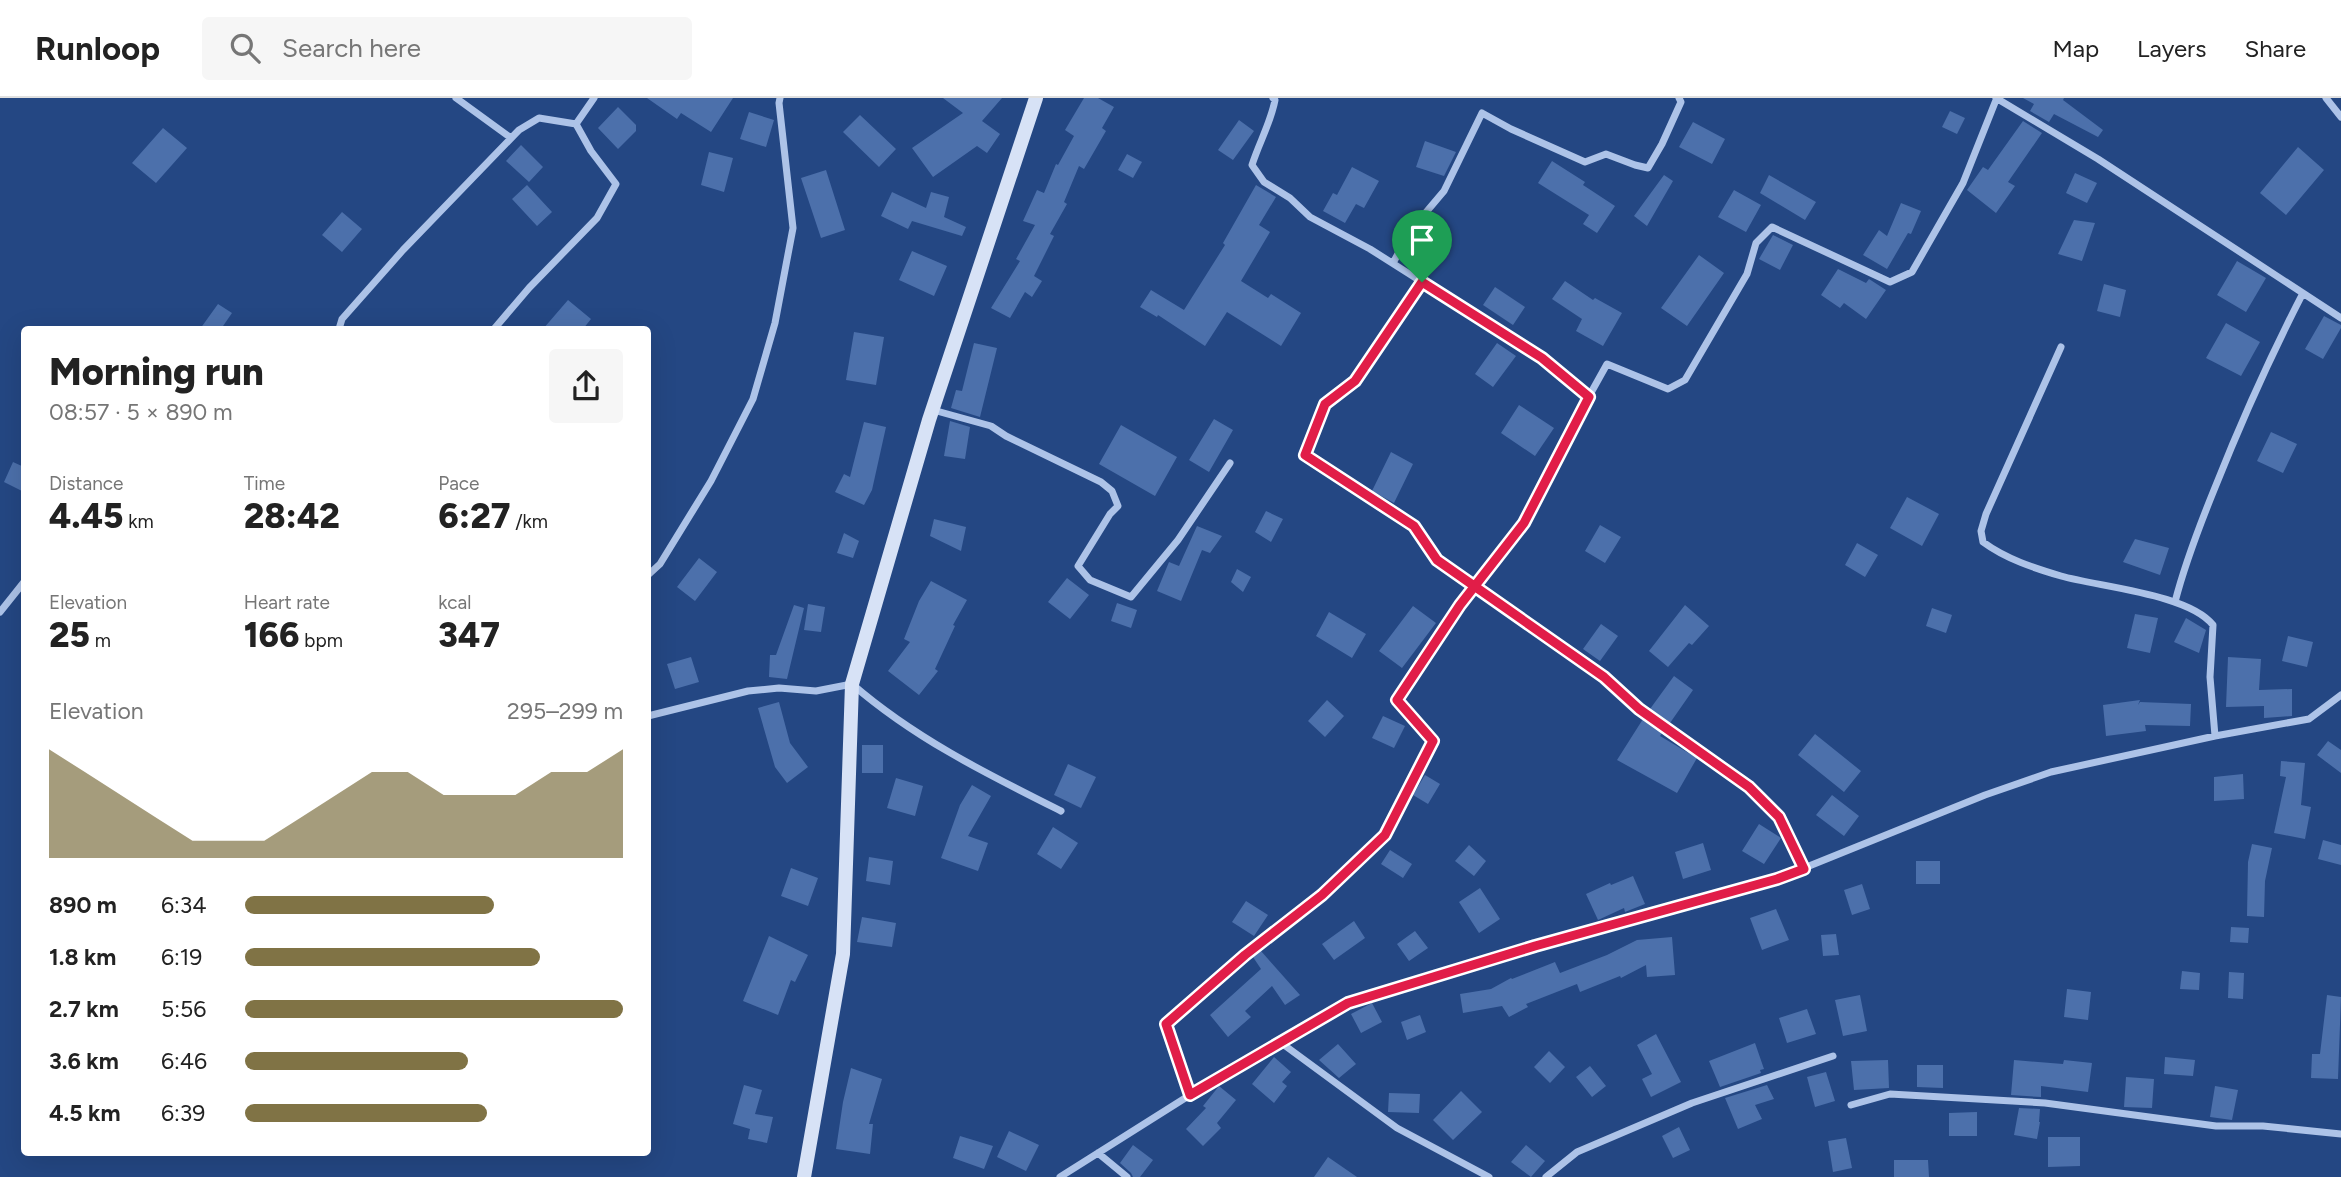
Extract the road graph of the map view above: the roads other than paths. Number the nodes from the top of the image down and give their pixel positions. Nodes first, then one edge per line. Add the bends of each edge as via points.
1 (456, 98) edge
2 (594, 98) edge
3 (780, 98) edge
4 (1036, 98) edge
5 (1273, 98) edge
6 (1679, 98) edge
7 (2326, 98) edge
8 (1996, 99) edge
9 (2341, 117) edge
10 (576, 124) junction
11 (511, 138) junction
12 (1393, 263) junction
13 (1422, 282) junction
14 (2303, 293) junction
15 (2341, 318) edge
16 (340, 326) edge
17 (496, 326) edge
18 (2061, 347) dead end
19 (1589, 397) junction
20 (933, 410) junction
21 (1230, 463) dead end
22 (651, 572) edge
23 (21, 586) edge
24 (1474, 587) junction
25 (2175, 602) junction
26 (0, 612) edge
27 (852, 684) junction
28 (2341, 695) edge
29 (651, 715) edge
30 (2216, 736) junction
31 (1061, 811) dead end
32 (1804, 869) junction
33 (1280, 1042) junction
34 (1833, 1056) dead end
35 (1190, 1095) junction
36 (1850, 1105) dead end
37 (2341, 1134) edge
38 (1098, 1153) junction
39 (804, 1177) edge
40 (1060, 1177) edge
41 (1128, 1177) edge
42 (1489, 1177) edge
43 (1546, 1177) edge

1 - 11 street
2 - 10 street
3 - 22 street via 793,228 775,323 753,399 711,481
4 - 20 street
5 - 12 street via 1272,114 1252,165 1264,182 1310,218
6 - 12 street via 1648,168 1606,154 1585,162 1482,113 1444,191 1411,230
7 - 9 street
8 - 14 street via 2098,159
8 - 19 street via 1963,183 1912,272 1890,282 1772,227 1756,243 1747,274 1685,380 1668,389 1607,364
10 - 11 street via 539,118
10 - 17 street via 616,184 597,218
11 - 16 street via 403,250
12 - 13 street
13 - 19 street via 1542,358
13 - 24 street via 1355,381 1325,404 1305,455 1414,526 1437,560
14 - 15 street
14 - 25 street via 2228,455
18 - 25 street via 1986,514 1983,542 2001,556 2061,576
19 - 24 street via 1524,523
20 - 21 street via 991,426 1112,491 1118,506 1077,566 1090,580 1131,597 1178,540
20 - 27 street
23 - 26 street
24 - 32 street via 1604,677 1639,709 1749,787 1779,817
24 - 35 street via 1397,700 1433,741 1385,835 1322,895 1166,1024
25 - 30 street via 2207,617 2213,625 2210,677
27 - 29 street via 816,691 748,691
27 - 31 street via 930,742
27 - 39 street via 843,954
28 - 30 street via 2309,719
30 - 32 street via 2051,772
32 - 33 street via 1348,1003
33 - 35 street
33 - 42 street via 1397,1128
34 - 43 street via 1692,1103 1577,1152
35 - 38 street
36 - 37 street via 1890,1094 2045,1103 2216,1126
38 - 40 street
38 - 41 street

